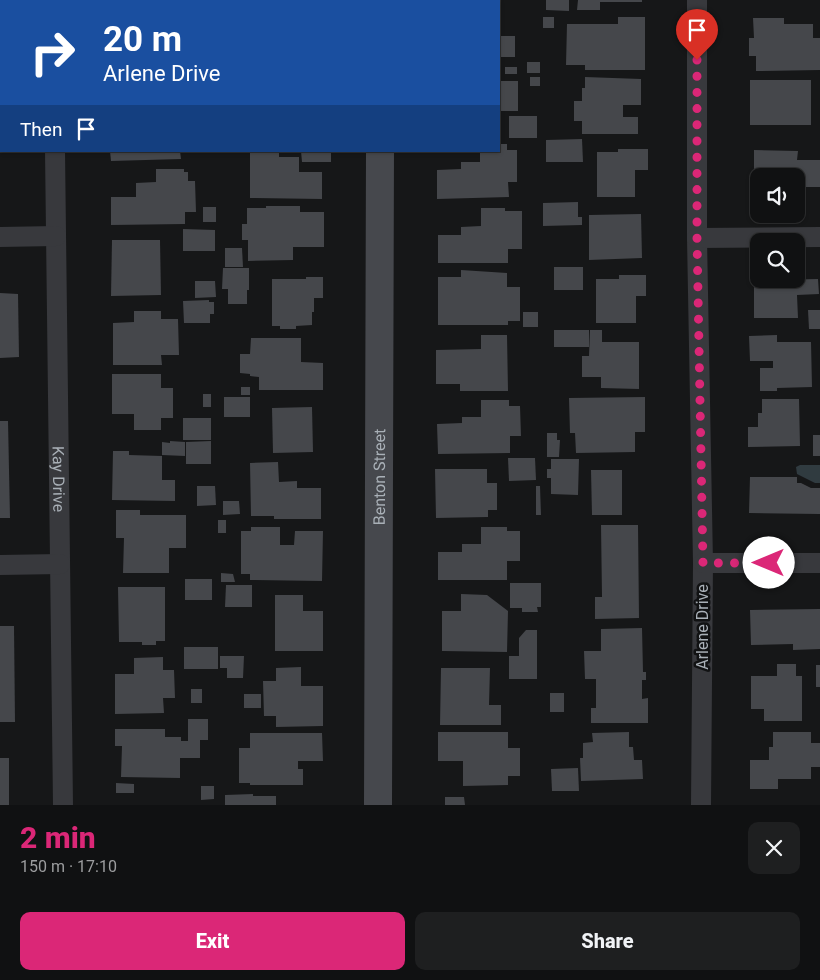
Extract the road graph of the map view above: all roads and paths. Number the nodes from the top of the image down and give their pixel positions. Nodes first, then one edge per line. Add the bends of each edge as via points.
1 (697, 0) edge
2 (55, 152) edge
3 (380, 152) edge
4 (56, 236) junction
5 (0, 237) edge
6 (820, 237) edge
7 (697, 238) junction
8 (703, 563) junction
9 (820, 563) edge
10 (60, 564) junction
11 (0, 565) edge
12 (63, 805) edge
13 (378, 805) edge
14 (701, 805) edge

1 - 7 street, Arlene Drive
2 - 4 street, Kay Drive
3 - 13 main road, Benton Street
4 - 5 street
4 - 10 street, Kay Drive
6 - 7 street
7 - 8 street, Arlene Drive
8 - 9 street
8 - 14 street, Arlene Drive
10 - 11 street
10 - 12 street, Kay Drive

